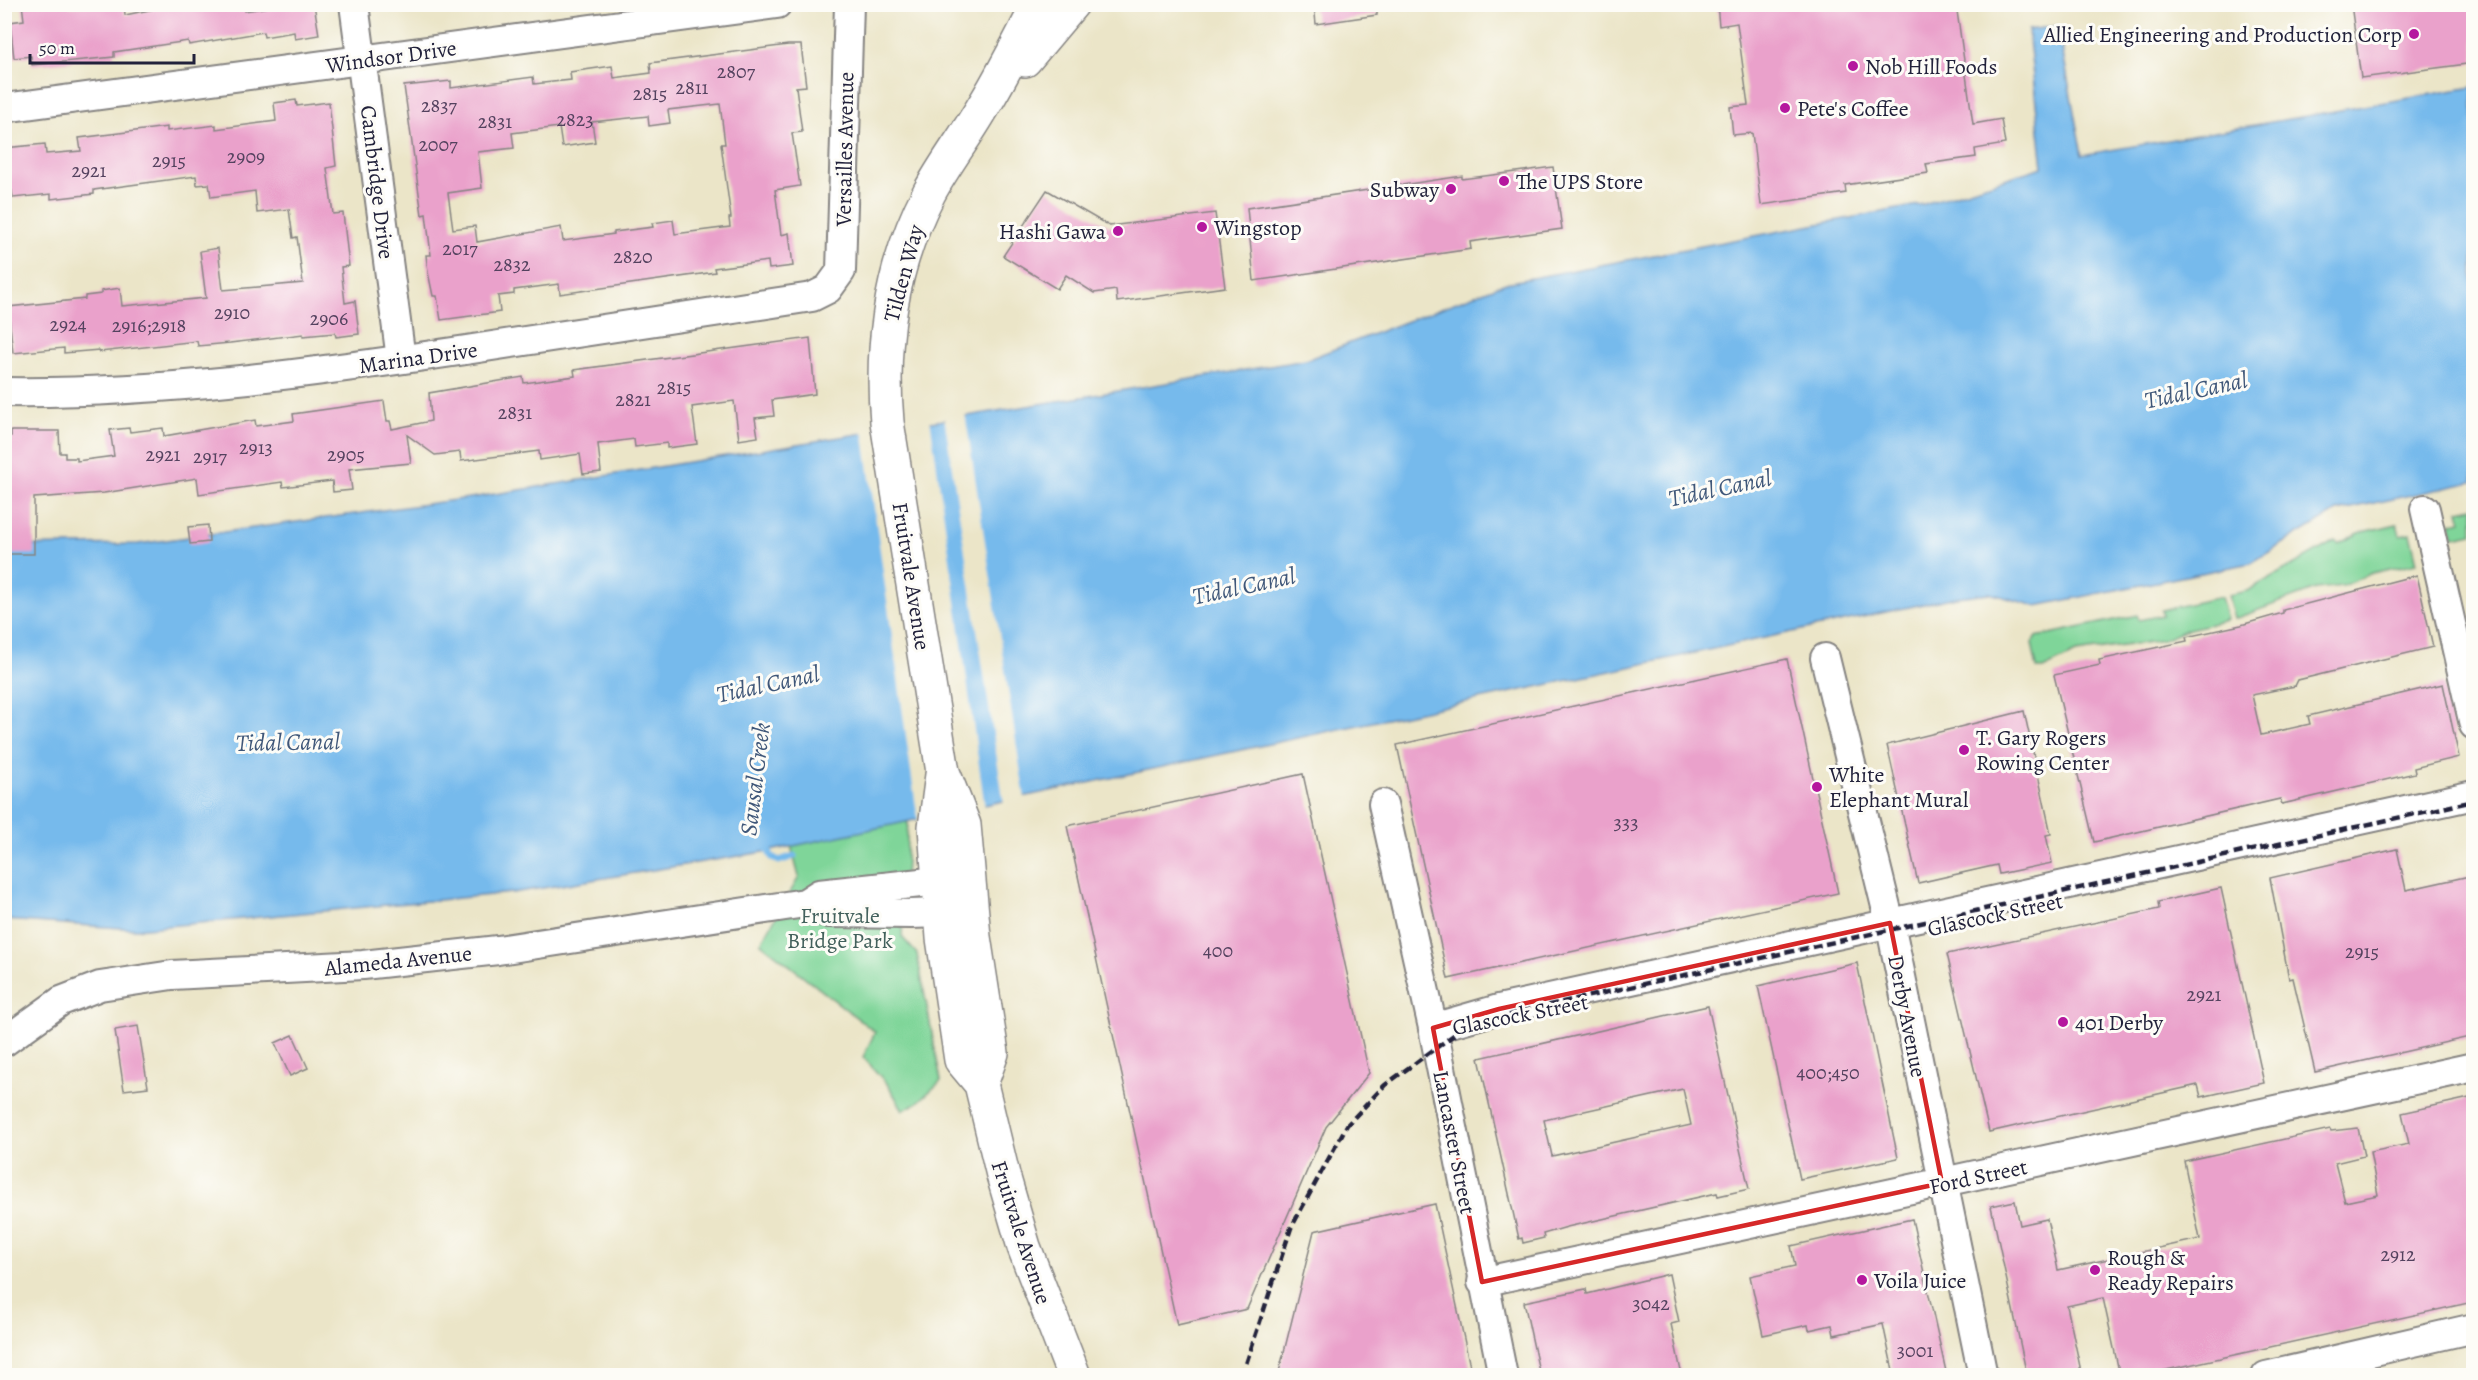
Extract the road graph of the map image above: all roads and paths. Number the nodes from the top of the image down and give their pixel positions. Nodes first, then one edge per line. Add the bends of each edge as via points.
1 (354, 4) edge
2 (777, 4) edge
3 (849, 4) edge
4 (1039, 4) edge
5 (1072, 4) edge
6 (362, 60) junction
7 (4, 108) edge
8 (981, 112) junction
9 (828, 289) joint
10 (401, 360) junction
11 (883, 380) joint
12 (4, 392) edge
13 (2425, 509) dead end
14 (1826, 666) dead end
15 (2474, 725) edge
16 (2474, 795) edge
17 (1383, 804) dead end
18 (2474, 808) edge
19 (949, 826) junction
20 (939, 881) junction
21 (971, 896) junction
22 (804, 903) junction
23 (940, 913) junction
24 (1891, 930) junction
25 (1433, 1029) junction
26 (4, 1042) edge
27 (2474, 1067) edge
28 (981, 1084) junction
29 (1942, 1184) junction
30 (1482, 1282) junction
31 (2474, 1328) edge
32 (1074, 1376) edge
33 (1503, 1376) edge
34 (1983, 1376) edge
35 (2266, 1376) edge

1 - 6 street, Cambridge Drive
2 - 6 street, Windsor Drive
3 - 9 street, Versailles Avenue via 842,271
4 - 8 main road, Tilden Way
5 - 8 main road, Tilden Way
6 - 7 street, Windsor Drive
6 - 10 street, Cambridge Drive
8 - 11 main road, Tilden Way via 944,166 907,241 891,310
9 - 10 street, Marina Drive via 812,297
10 - 12 street, Marina Drive via 189,387
11 - 19 main road, Fruitvale Avenue
13 - 15 street
14 - 24 street, Derby Avenue
16 - 24 street, Glascock Street
17 - 25 street, Lancaster Street
18 - 24 street, Glascock Street
19 - 20 main road, Fruitvale Avenue
19 - 21 main road, Fruitvale Avenue
20 - 21 street
20 - 22 street, Alameda Avenue via 819,894
20 - 23 main road, Fruitvale Avenue
21 - 23 street, Alameda Avenue
21 - 28 main road, Fruitvale Avenue via 992,1053
22 - 23 street, Alameda Avenue via 828,913
22 - 26 street, Alameda Avenue via 477,952 351,965 172,975 110,984 61,1002
23 - 28 main road, Fruitvale Avenue via 961,1060
24 - 25 street, Glascock Street via 1499,1009
24 - 29 street, Derby Avenue
25 - 30 street, Lancaster Street
27 - 29 street, Ford Street
28 - 32 main road, Fruitvale Avenue via 1012,1211
29 - 30 street, Ford Street
29 - 34 street, Derby Avenue
30 - 33 street, Lancaster Street
31 - 35 street

